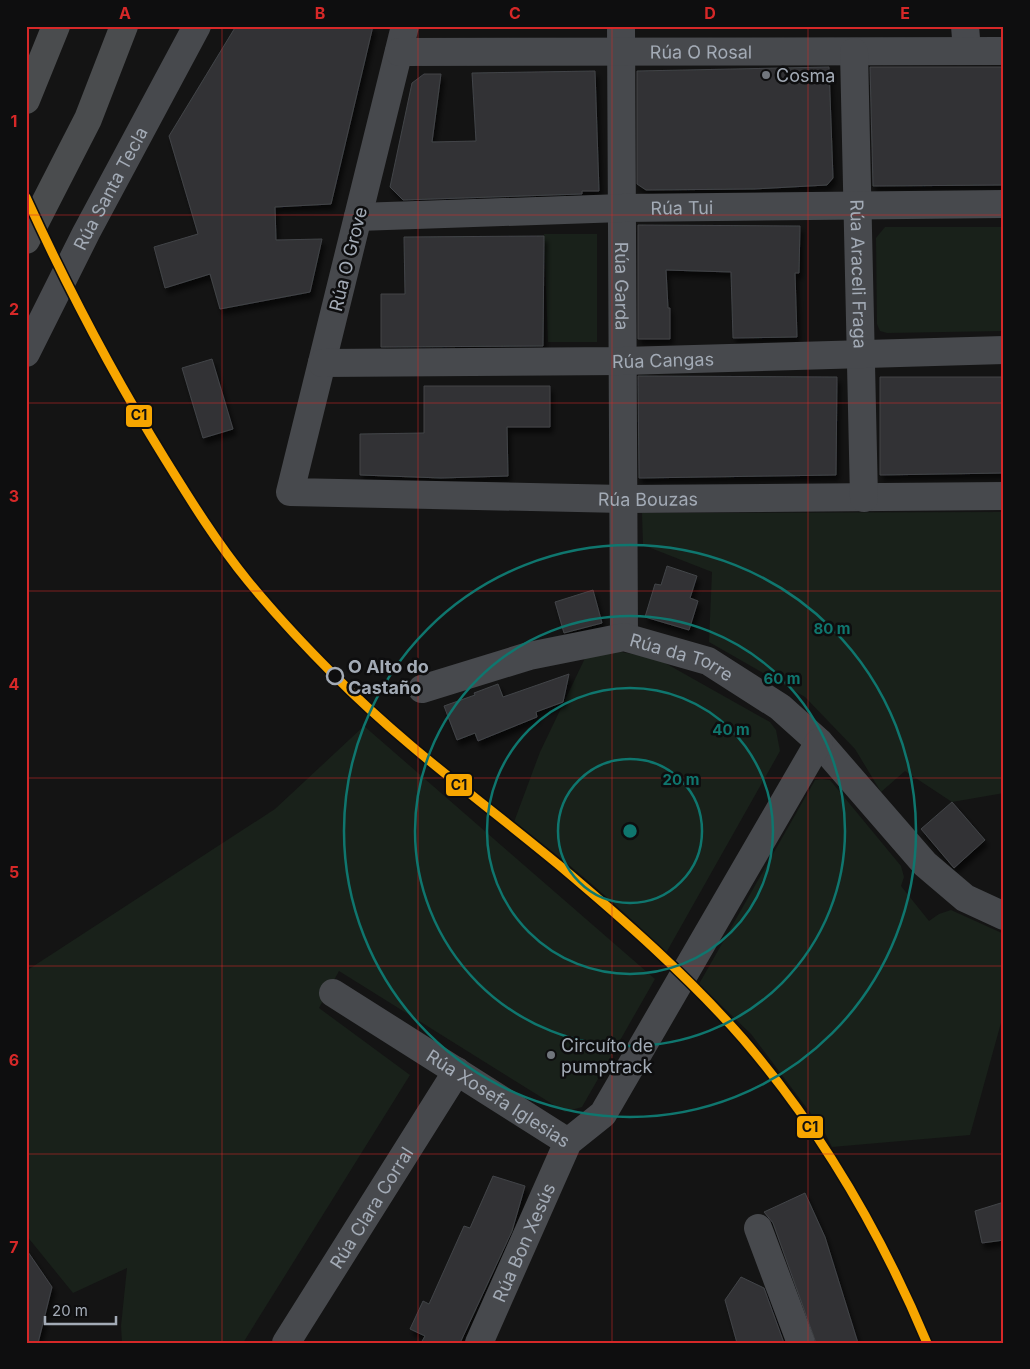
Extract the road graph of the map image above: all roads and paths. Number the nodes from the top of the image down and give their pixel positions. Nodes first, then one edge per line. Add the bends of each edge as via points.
1 (56, 26) edge
2 (124, 26) edge
3 (197, 26) edge
4 (405, 26) edge
5 (621, 39) edge
6 (966, 39) edge
7 (1004, 51) edge
8 (399, 52) junction
9 (854, 52) junction
10 (26, 100) edge
11 (1004, 204) edge
12 (858, 205) junction
13 (622, 208) junction
14 (358, 217) junction
15 (26, 240) edge
16 (1004, 350) edge
17 (26, 353) edge
18 (861, 353) junction
19 (623, 361) junction
20 (322, 363) junction
21 (290, 492) joint
22 (1004, 496) edge
23 (864, 498) junction
24 (624, 499) junction
25 (624, 636) junction
26 (422, 689) dead end
27 (819, 742) junction
28 (1004, 916) edge
29 (333, 993) dead end
30 (456, 1072) junction
31 (568, 1142) junction
32 (758, 1228) dead end
33 (286, 1343) edge
34 (479, 1343) edge
35 (801, 1343) edge

1 - 10 highway
2 - 15 highway via 88,119
3 - 17 street, Rúa Santa Tecla via 86,232
4 - 8 street, Rúa O Grove
5 - 8 street, Rúa O Rosal
5 - 9 street, Rúa O Rosal
5 - 13 street, Rúa Garda
6 - 7 street, Rúa O Rosal
6 - 9 street, Rúa O Rosal
8 - 14 street, Rúa O Grove
9 - 12 street, Rúa Araceli Fraga
11 - 12 street, Rúa Tui
12 - 13 street, Rúa Tui
12 - 18 street, Rúa Araceli Fraga
13 - 14 street, Rúa Tui
13 - 19 street, Rúa Garda
14 - 20 street, Rúa O Grove
16 - 18 street, Rúa Cangas
18 - 19 street, Rúa Cangas
18 - 23 street, Rúa Araceli Fraga
19 - 20 street, Rúa Cangas
19 - 24 street, Rúa Garda
20 - 21 street, Rúa O Grove
21 - 24 street, Rúa Bouzas
22 - 23 street, Rúa Bouzas
23 - 24 street, Rúa Bouzas
24 - 25 street, Rúa Garda
25 - 26 street, Rúa da Torre via 529,656
25 - 27 street, Rúa da Torre via 708,661 780,707
27 - 28 street, Rúa da Torre via 925,864 965,898
27 - 31 street, Rúa Xosefa Iglesias via 603,1114
29 - 30 street, Rúa Xosefa Iglesias
30 - 31 street, Rúa Xosefa Iglesias
30 - 33 street, Rúa Clara Corral
31 - 34 street, Rúa Bon Xesús
32 - 35 street

